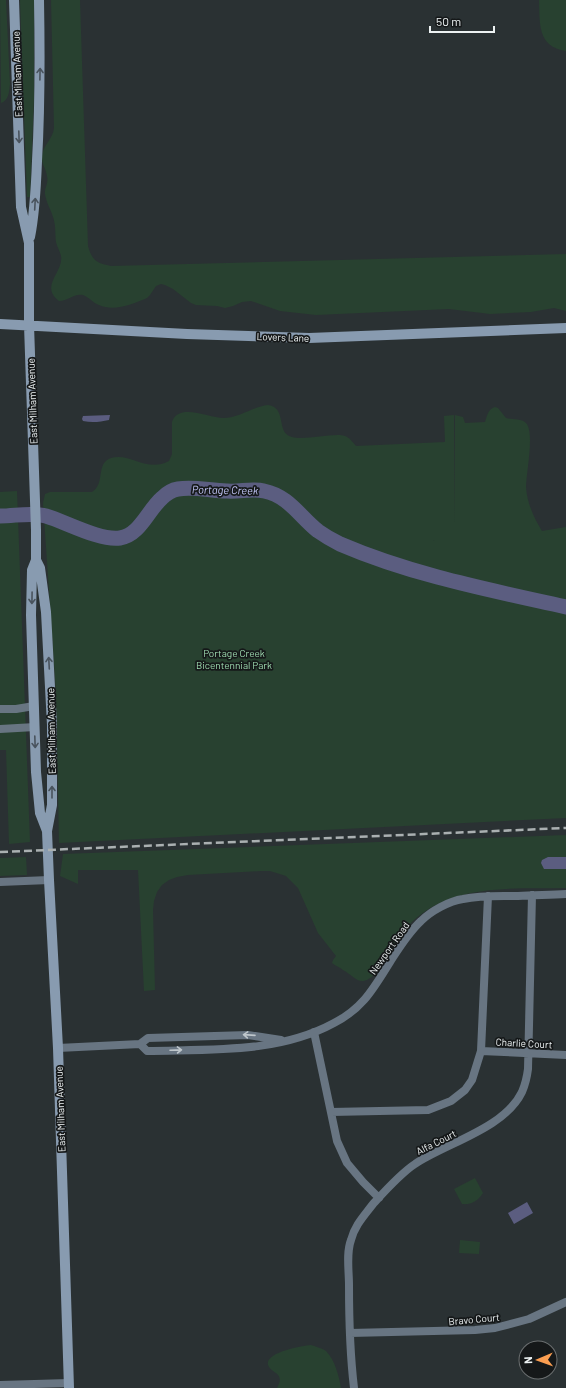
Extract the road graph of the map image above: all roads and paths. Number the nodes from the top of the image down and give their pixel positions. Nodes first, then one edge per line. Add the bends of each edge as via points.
1 (14, 0) edge
2 (39, 0) edge
3 (29, 243) junction
4 (0, 324) edge
5 (29, 325) junction
6 (566, 328) edge
7 (36, 560) junction
8 (34, 706) junction
9 (0, 709) edge
10 (35, 726) junction
11 (0, 729) edge
12 (47, 831) junction
13 (49, 880) junction
14 (0, 882) edge
15 (566, 894) edge
16 (532, 895) junction
17 (488, 896) junction
18 (314, 1032) junction
19 (288, 1041) junction
20 (140, 1044) junction
21 (58, 1048) junction
22 (481, 1051) junction
23 (528, 1054) junction
24 (566, 1055) edge
25 (331, 1112) junction
26 (379, 1198) junction
27 (566, 1302) edge
28 (350, 1333) junction
29 (0, 1385) edge
30 (69, 1386) edge
31 (354, 1388) edge

1 -> 3 street, East Milham Avenue via 21,207
3 -> 2 street, East Milham Avenue via 34,215 39,134
3 - 5 street, East Milham Avenue
4 - 5 street, Lovers Lane
5 - 6 street, Lovers Lane via 309,338
5 - 7 street, East Milham Avenue
7 -> 8 street, East Milham Avenue via 32,570
12 -> 7 street, East Milham Avenue via 52,806 52,725 46,612 40,568
8 - 9 street
8 - 10 street, East Milham Avenue
10 - 11 street
10 -> 12 street, East Milham Avenue via 40,813
12 - 13 street, East Milham Avenue
13 - 14 street
13 - 21 street, East Milham Avenue
15 - 16 street, Newport Road
16 - 17 street, Newport Road
16 - 23 street, Alfa Court
17 - 18 street, Newport Road via 462,899 422,920 398,949 369,996 347,1015
17 - 22 street
18 - 19 street, Newport Road
18 - 25 street
19 -> 20 street, Newport Road via 248,1035 148,1038
20 -> 19 street, Newport Road via 147,1051 252,1048
20 - 21 street, Newport Road
21 - 30 street, East Milham Avenue
22 - 23 street, Charlie Court
22 - 25 street via 472,1080 465,1090 440,1106 428,1110
23 - 24 street, Charlie Court
23 - 26 street, Alfa Court via 526,1081 514,1104 472,1135 414,1164
25 - 26 street via 337,1141 347,1163
26 - 28 street, Alfa Court via 356,1224 350,1241
27 - 28 street, Bravo Court via 529,1319 495,1328
28 - 31 street, Alfa Court
29 - 30 street

